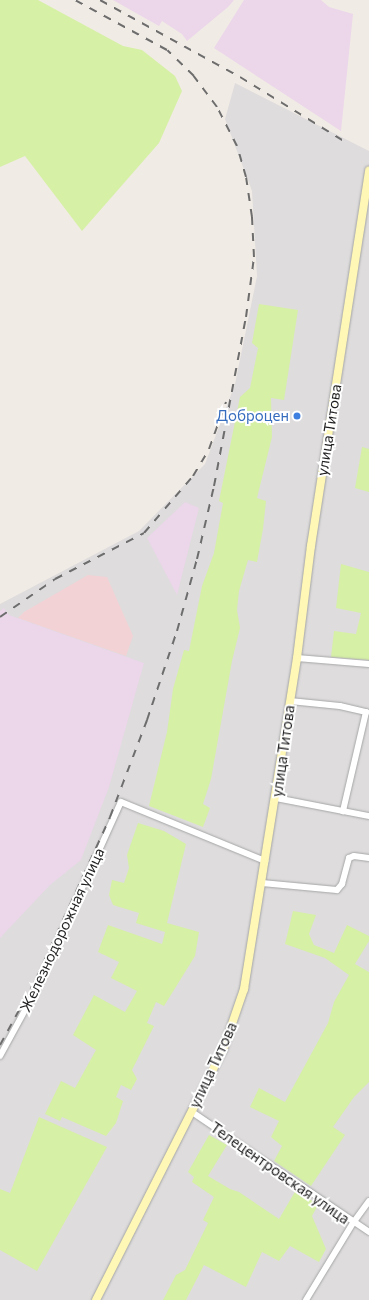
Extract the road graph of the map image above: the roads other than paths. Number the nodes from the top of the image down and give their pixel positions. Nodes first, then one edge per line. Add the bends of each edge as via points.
1 (369, 170) edge
2 (297, 658) junction
3 (369, 664) edge
4 (290, 701) junction
5 (276, 798) junction
6 (343, 811) junction
7 (369, 816) edge
8 (369, 858) edge
9 (265, 861) junction
10 (262, 883) junction
11 (0, 1056) edge
12 (192, 1112) junction
13 (369, 1201) edge
14 (353, 1223) junction
15 (369, 1232) edge
16 (96, 1300) edge
17 (306, 1300) edge

1 - 2 main road, улица Титова via 311,546
2 - 3 street
2 - 4 main road, улица Титова
4 - 5 main road, улица Титова
4 - 6 street via 340,706 366,712
5 - 6 street
5 - 9 main road, улица Титова
6 - 7 street
8 - 10 street via 349,858 342,884 337,890
9 - 10 main road, улица Титова
9 - 11 street, Железнодорожная улица via 121,802 36,990
10 - 12 main road, улица Титова via 244,989 232,1028
12 - 14 street, Телецентровская улица
12 - 16 main road, улица Титова
13 - 14 street
14 - 15 street, Телецентровская улица
14 - 17 street

